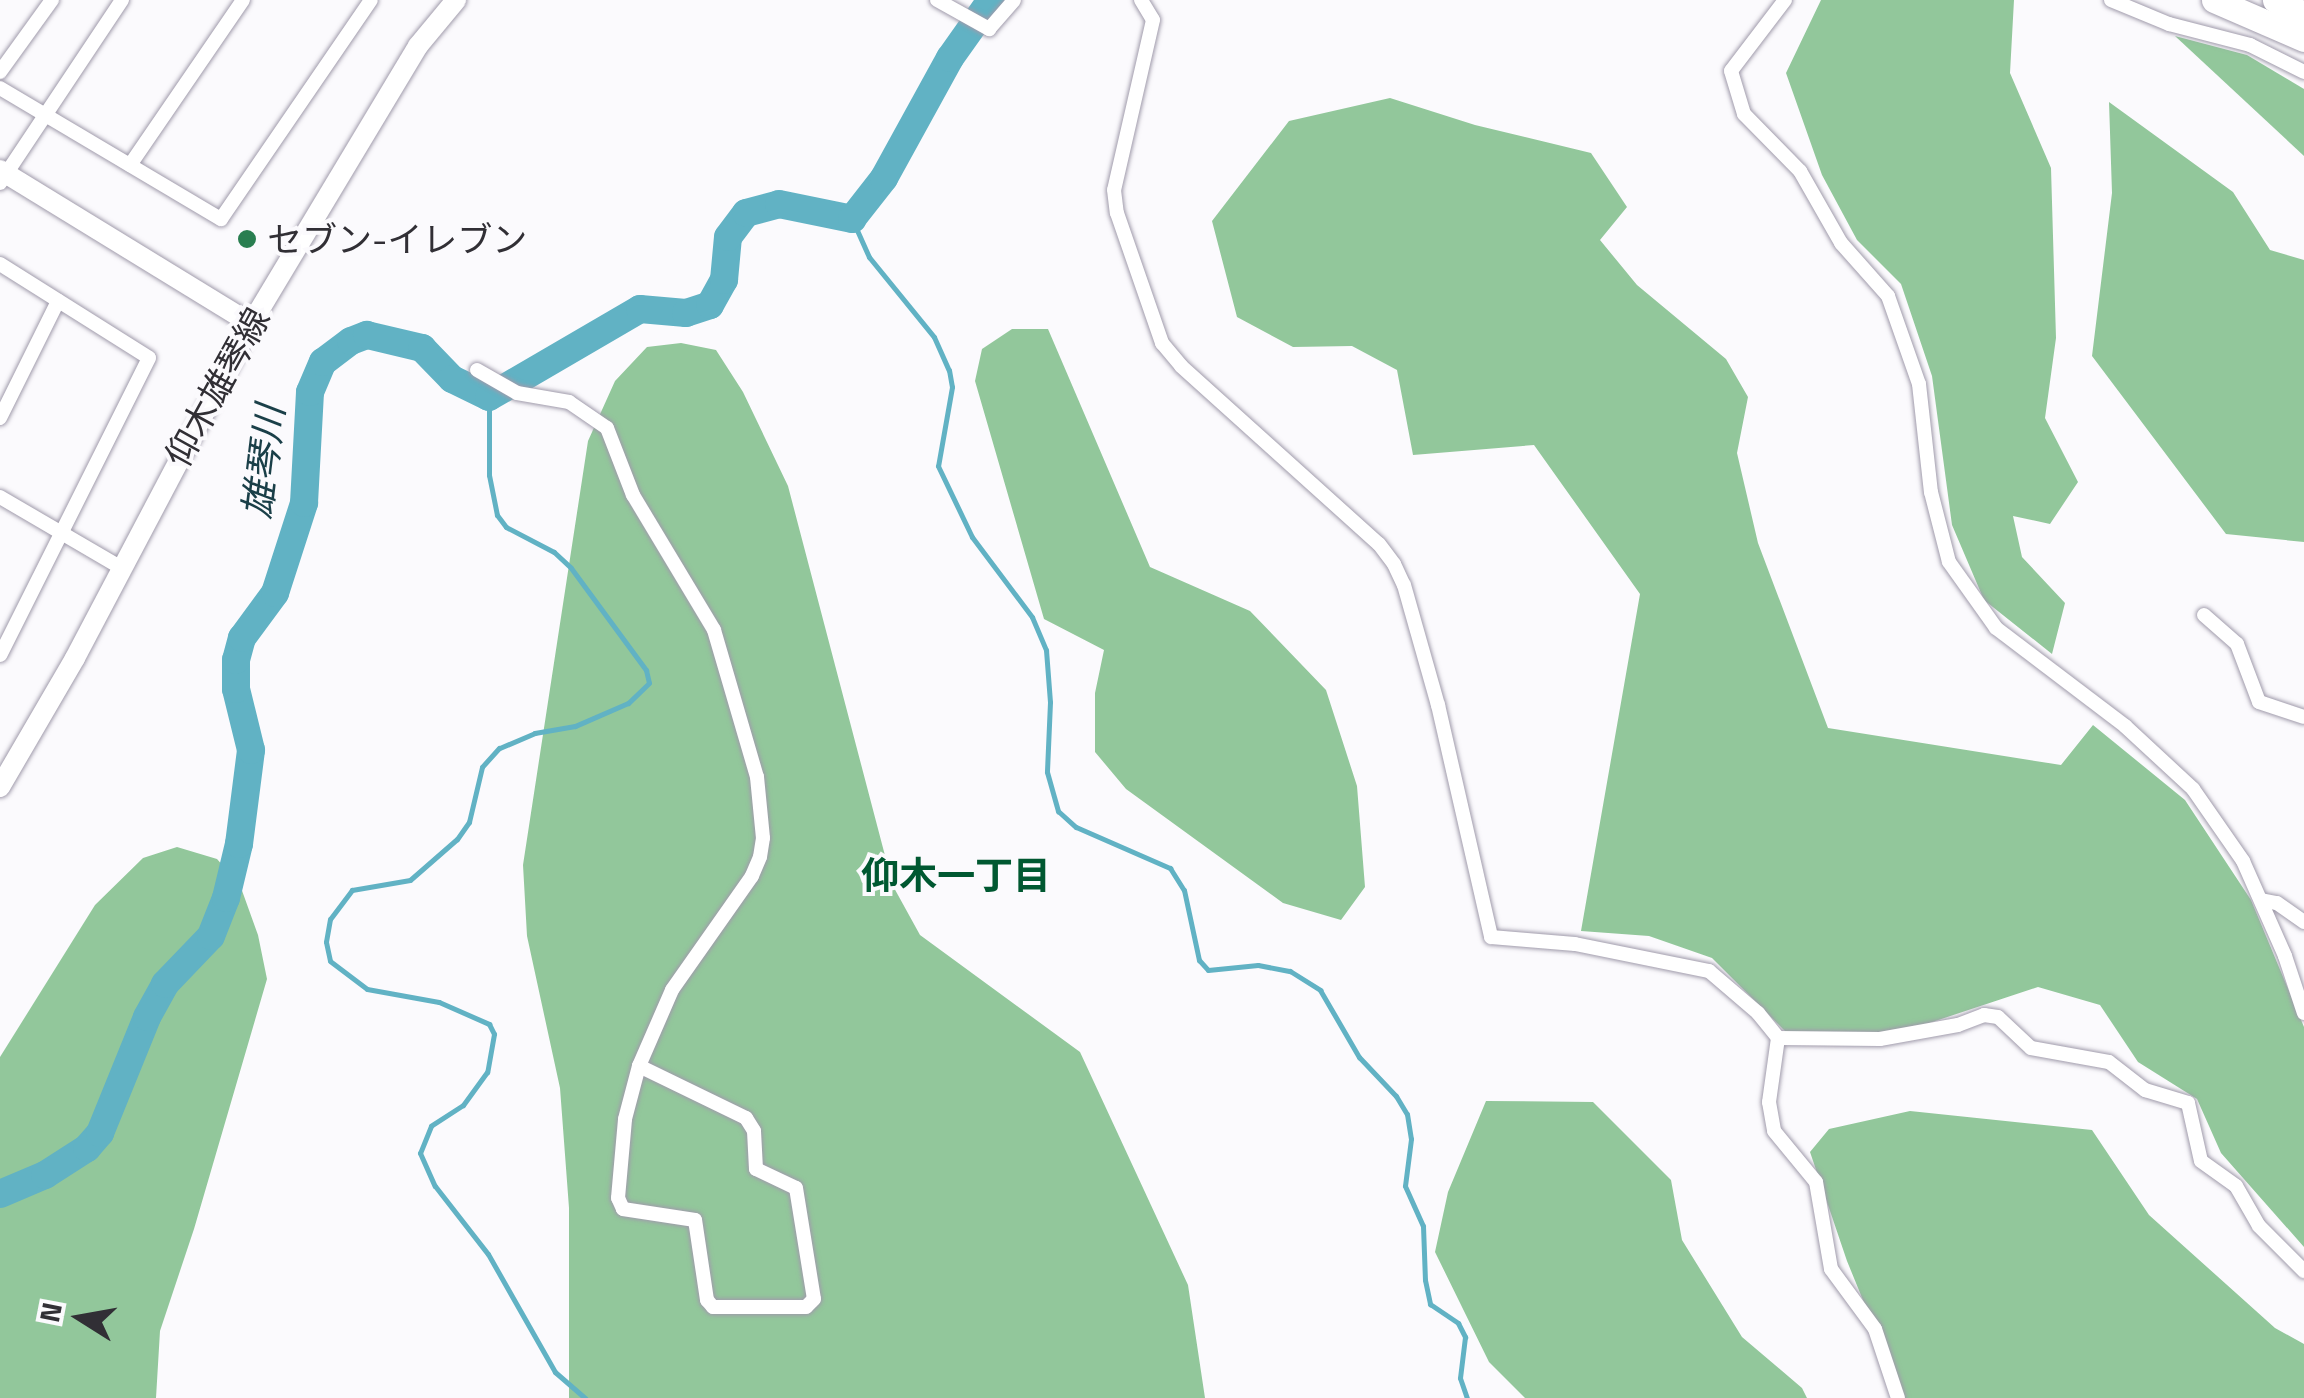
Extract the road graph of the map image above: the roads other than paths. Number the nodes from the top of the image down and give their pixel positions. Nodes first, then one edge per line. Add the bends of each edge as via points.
1 (52, 0) edge
2 (122, 0) edge
3 (243, 0) edge
4 (371, 0) edge
5 (456, 0) edge
6 (937, 0) edge
7 (1014, 0) edge
8 (1141, 0) edge
9 (1785, 0) edge
10 (2111, 0) edge
11 (2214, 0) edge
12 (2275, 0) edge
13 (2304, 14) edge
14 (2304, 39) edge
15 (0, 72) edge
16 (2304, 72) edge
17 (0, 88) edge
18 (44, 114) junction
19 (130, 165) junction
20 (2, 175) edge
21 (0, 264) edge
22 (58, 301) junction
23 (250, 324) junction
24 (477, 370) dead end
25 (0, 418) edge
26 (0, 497) edge
27 (62, 533) junction
28 (120, 567) junction
29 (2204, 615) dead end
30 (0, 654) edge
31 (2304, 716) edge
32 (0, 786) edge
33 (2261, 900) junction
34 (2304, 922) edge
35 (2304, 1013) edge
36 (1778, 1038) junction
37 (639, 1066) junction
38 (2304, 1271) edge
39 (1898, 1398) edge

1 - 15 street
2 - 18 street
3 - 19 street
4 - 19 street via 221,219
5 - 23 main road, 仰木雄琴線 via 418,46
6 - 7 street via 989,30
8 - 36 street via 1153,20 1114,190 1162,342 1394,564 1438,705 1491,937 1575,944 1709,971
9 - 33 street via 1731,70 1744,114 1800,171 1841,243 1888,296 1918,384 1930,492 1949,562 1996,628 2124,726 2193,789 2243,861
10 - 16 street via 2250,45
11 - 14 highway
12 - 13 highway
17 - 18 street
18 - 19 street
18 - 20 street
20 - 23 main road
21 - 22 street
22 - 25 street
22 - 27 street via 149,358
23 - 28 main road, 仰木雄琴線
24 - 37 street via 517,393 569,402 607,428 633,495 714,630 757,777 760,858 672,990
26 - 27 street
27 - 28 street
27 - 30 street
28 - 32 main road, 仰木雄琴線
29 - 31 street via 2237,644 2260,702
33 - 34 street
33 - 35 street
36 - 38 street via 1880,1039 1984,1015 1998,1017 2030,1048 2109,1062 2145,1090 2188,1104 2201,1161 2236,1186 2259,1226
36 - 39 street via 1769,1102 1774,1131 1816,1182 1831,1269 1875,1329
37 - 37 street via 625,1119 618,1198 623,1210 695,1220 713,1307 806,1307 814,1299 796,1188 756,1170 754,1131 746,1118

